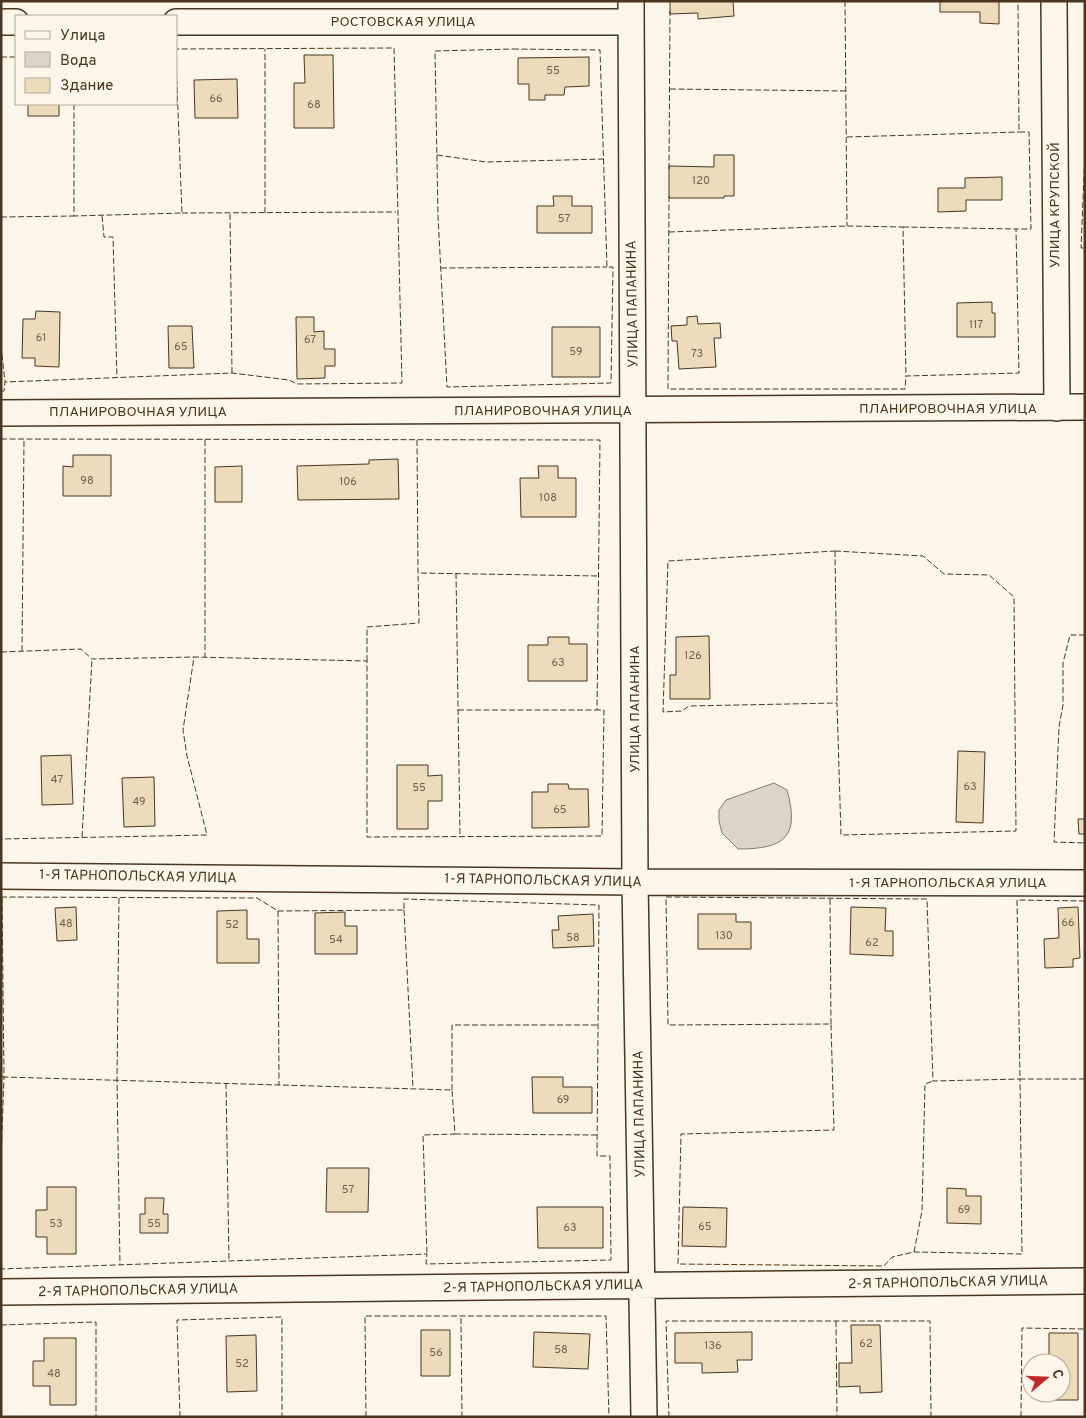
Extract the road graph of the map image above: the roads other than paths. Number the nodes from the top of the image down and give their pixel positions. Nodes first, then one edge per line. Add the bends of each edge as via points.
1 (1054, 1) edge
2 (631, 12) edge
3 (1, 22) edge
4 (15, 22) edge
5 (178, 22) edge
6 (1085, 407) edge
7 (1057, 408) junction
8 (634, 411) junction
9 (1, 413) edge
10 (1, 876) edge
11 (635, 882) junction
12 (1085, 883) edge
13 (1085, 1281) edge
14 (643, 1286) junction
15 (1, 1292) edge
16 (644, 1417) edge

1 - 7 street, УЛИЦА КРУПСКОЙ
2 - 5 street, РОСТОВСКАЯ УЛИЦА
2 - 8 street, УЛИЦА ПАПАНИНА
3 - 4 street
6 - 7 street, ПЛАНИРОВОЧНАЯ УЛИЦА
7 - 8 street, ПЛАНИРОВОЧНАЯ УЛИЦА
8 - 9 street, ПЛАНИРОВОЧНАЯ УЛИЦА
8 - 11 street, УЛИЦА ПАПАНИНА
10 - 11 street, 1-Я ТАРНОПОЛЬСКАЯ УЛИЦА
11 - 12 street, 1-Я ТАРНОПОЛЬСКАЯ УЛИЦА
11 - 14 street, УЛИЦА ПАПАНИНА
13 - 14 street, 2-Я ТАРНОПОЛЬСКАЯ УЛИЦА
14 - 15 street, 2-Я ТАРНОПОЛЬСКАЯ УЛИЦА
14 - 16 street, УЛИЦА ПАПАНИНА

